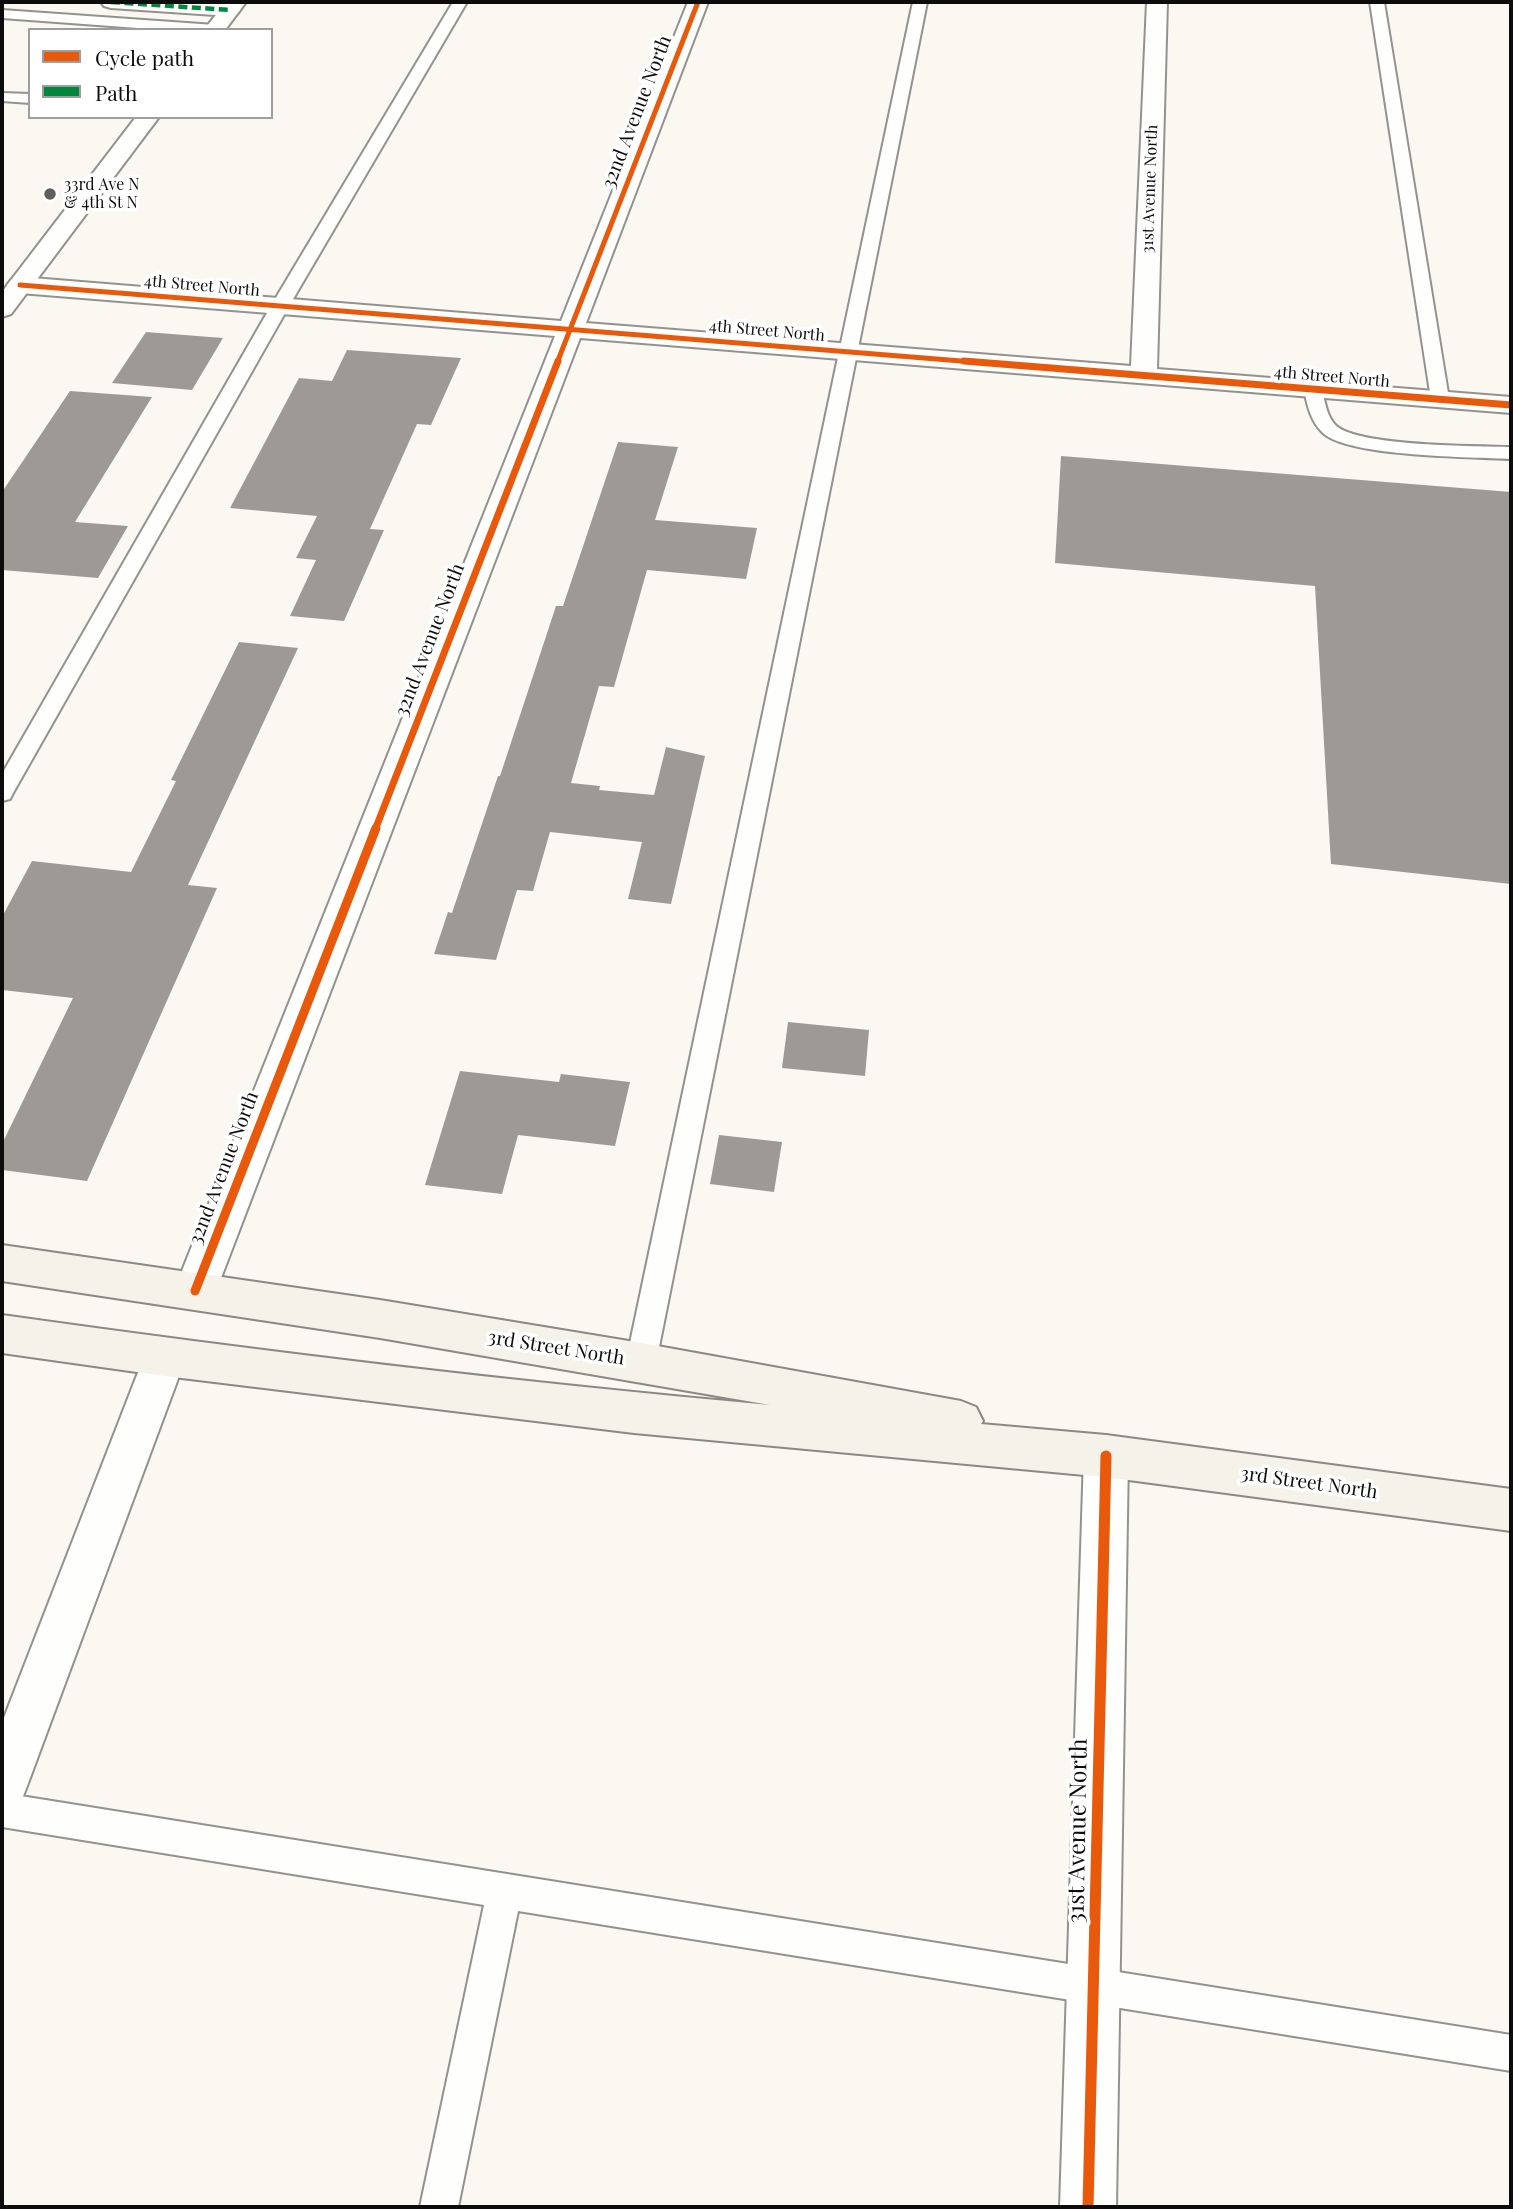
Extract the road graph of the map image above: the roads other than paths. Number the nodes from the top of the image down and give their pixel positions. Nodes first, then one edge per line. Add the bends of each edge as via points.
1 (111, 2) edge
2 (460, 2) edge
3 (698, 2) edge
4 (920, 2) edge
5 (1157, 2) edge
6 (1377, 2) edge
7 (233, 6) edge
8 (11, 18) edge
9 (196, 28) edge
10 (215, 28) edge
11 (2, 97) edge
12 (28, 99) edge
13 (146, 119) edge
14 (10, 294) edge
15 (280, 306) junction
16 (570, 329) junction
17 (850, 352) junction
18 (1144, 375) junction
19 (1313, 389) junction
20 (1440, 399) junction
21 (1511, 405) edge
22 (1511, 453) edge
23 (2, 793) edge
24 (2, 1263) edge
25 (195, 1291) junction
26 (2, 1334) edge
27 (165, 1357) junction
28 (640, 1362) junction
29 (1106, 1456) junction
30 (1511, 1510) edge
31 (2, 1786) edge
32 (2, 1810) edge
33 (504, 1891) junction
34 (1094, 1986) junction
35 (1511, 2053) edge
36 (439, 2207) edge
37 (1088, 2207) edge

1 - 7 street
2 - 15 lane
3 - 16 street, 32nd Avenue North
4 - 17 lane
5 - 18 street, 31st Avenue North
6 - 20 lane
7 - 10 street
8 - 9 lane
11 - 12 lane
13 - 14 street
14 - 15 street, 4th Street North
15 - 16 street, 4th Street North
15 - 23 lane
16 - 17 street, 4th Street North
16 - 25 street, 32nd Avenue North
17 - 18 street, 4th Street North
17 - 28 lane
18 - 19 street, 4th Street North
19 - 20 street, 4th Street North
19 - 22 lane via 1319,417 1335,433 1365,443
20 - 21 street, 4th Street North
24 - 25 main road, 3rd Street North
25 - 28 main road, 3rd Street North
26 - 27 main road, 3rd Street North
27 - 29 main road, 3rd Street North via 634,1413
27 - 31 street
28 - 29 main road, 3rd Street North via 889,1406
29 - 30 main road, 3rd Street North
29 - 34 street, 31st Avenue North
32 - 33 lane
33 - 34 lane
33 - 36 lane
34 - 35 lane
34 - 37 street, 31st Avenue North

